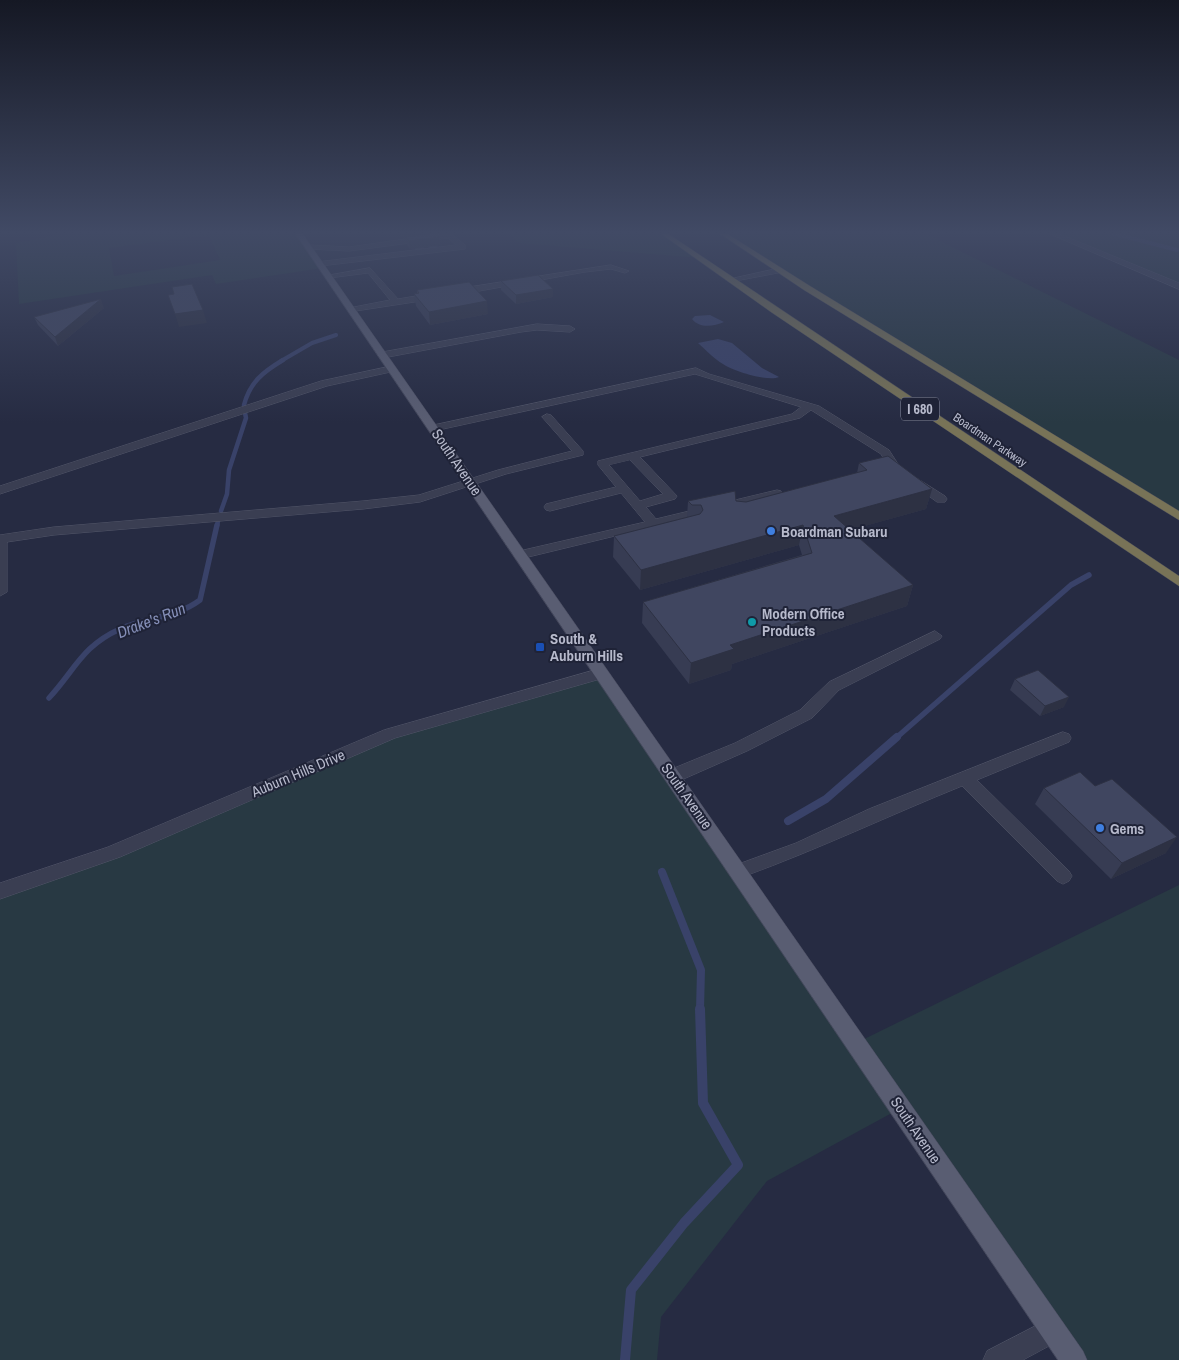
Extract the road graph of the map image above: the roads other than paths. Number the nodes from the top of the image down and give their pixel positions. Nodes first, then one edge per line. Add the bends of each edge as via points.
1 (343, 296) edge
2 (392, 296) edge
3 (428, 296) edge
4 (754, 296) edge
5 (823, 296) edge
6 (396, 302) junction
7 (352, 310) junction
8 (570, 328) dead end
9 (388, 362) junction
10 (810, 406) junction
11 (546, 418) dead end
12 (434, 428) junction
13 (633, 456) junction
14 (899, 469) junction
15 (872, 472) edge
16 (471, 483) junction
17 (624, 489) junction
18 (0, 490) edge
19 (788, 498) junction
20 (941, 499) dead end
21 (638, 505) junction
22 (550, 507) dead end
23 (734, 512) edge
24 (758, 512) edge
25 (1179, 516) edge
26 (689, 524) edge
27 (651, 525) junction
28 (670, 532) edge
29 (1, 539) edge
30 (520, 555) junction
31 (1179, 582) edge
32 (0, 592) edge
33 (935, 636) dead end
34 (602, 673) junction
35 (1063, 738) dead end
36 (673, 776) junction
37 (965, 778) junction
38 (739, 871) junction
39 (1063, 876) dead end
40 (0, 891) edge
41 (1053, 1330) junction
42 (996, 1360) edge
43 (1074, 1360) edge

1 - 7 main road, South Avenue
2 - 6 street
3 - 6 street
4 - 31 highway, Boardman Parkway / I 680
5 - 25 highway
6 - 7 street
7 - 9 main road, South Avenue
8 - 9 street via 521,329
9 - 12 main road, South Avenue
9 - 18 street
10 - 12 street via 696,371
10 - 13 street via 796,416
10 - 14 street via 885,452
11 - 16 street via 579,453
12 - 16 main road, South Avenue
13 - 17 street via 602,463
13 - 21 street via 671,496
14 - 15 street
14 - 20 street
16 - 29 street via 420,498 363,505 54,531
16 - 30 main road, South Avenue
17 - 21 street
17 - 22 street
19 - 23 street
19 - 24 street
19 - 27 street
21 - 27 street
26 - 27 street via 672,527
27 - 28 street
27 - 30 street
29 - 32 street
30 - 34 main road, South Avenue
33 - 36 street via 834,686 806,714
34 - 36 main road, South Avenue
34 - 40 street, Auburn Hills Drive via 390,734 114,852
35 - 37 street
36 - 38 main road, South Avenue
37 - 38 street via 802,848
37 - 39 street
38 - 41 main road, South Avenue
41 - 42 street
41 - 43 main road, South Avenue

